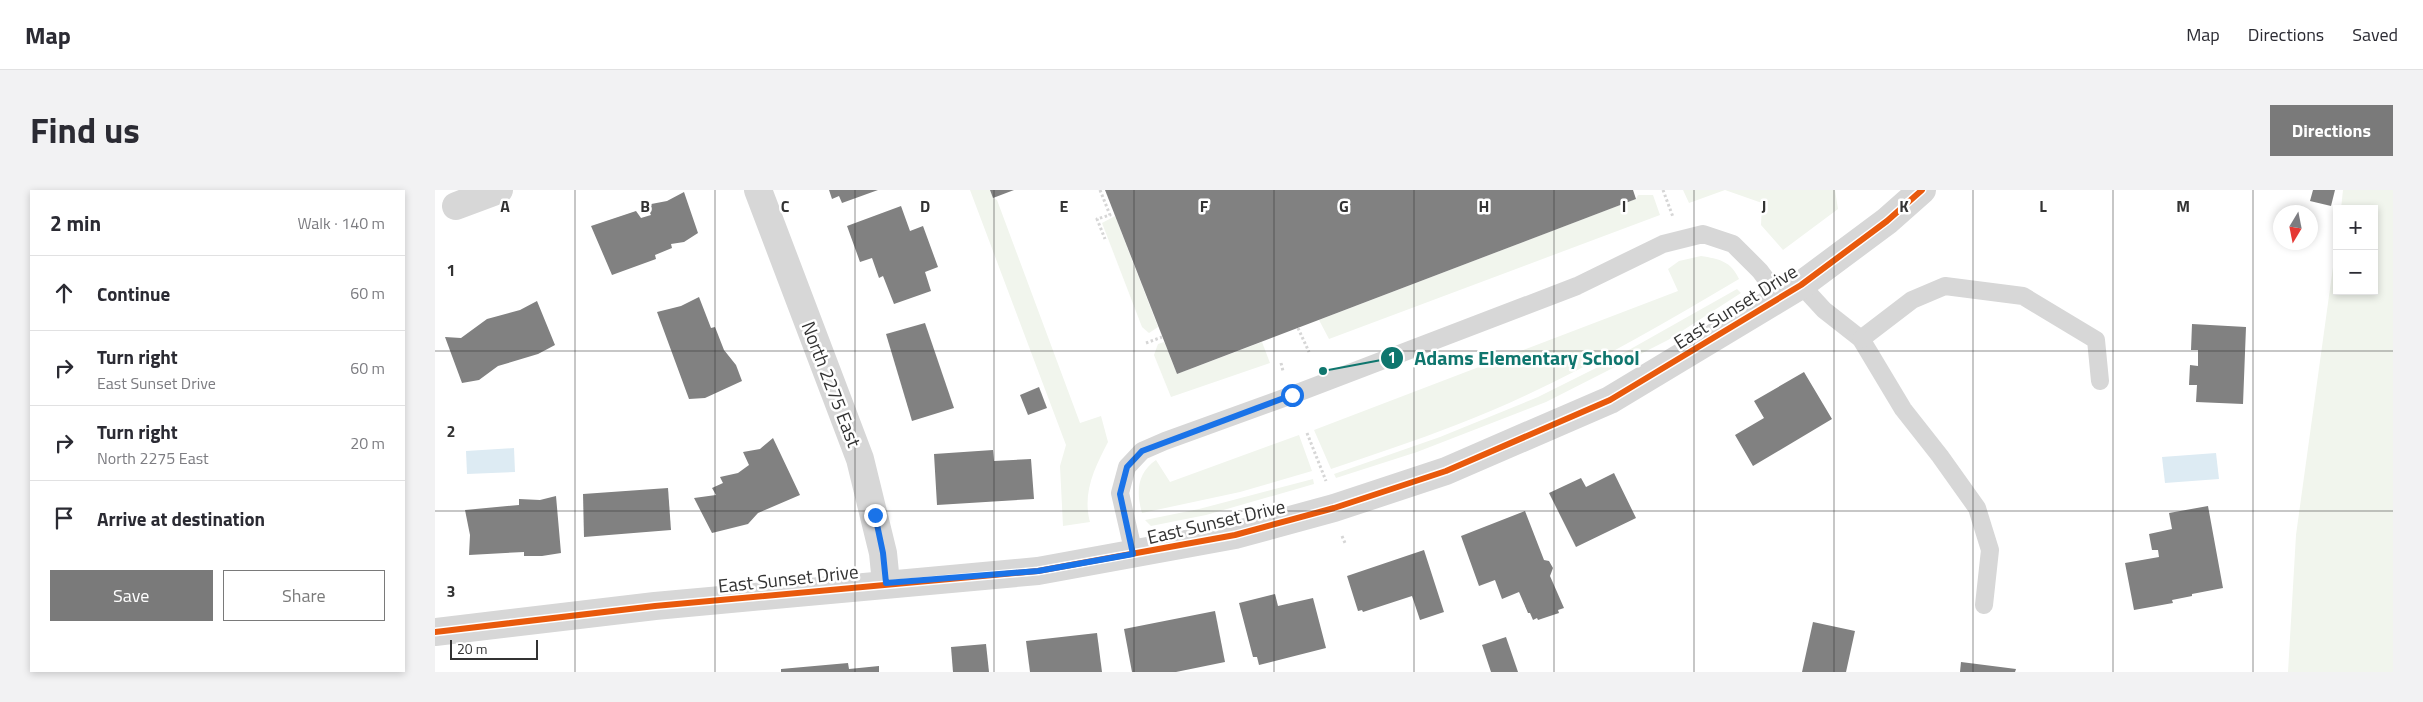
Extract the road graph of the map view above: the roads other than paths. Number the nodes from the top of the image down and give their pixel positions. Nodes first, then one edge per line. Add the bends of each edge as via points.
1 (499, 190) edge
2 (758, 190) edge
3 (1922, 190) edge
4 (456, 206) dead end
5 (1790, 292) junction
6 (1861, 339) junction
7 (2100, 380) dead end
8 (1133, 554) junction
9 (886, 583) junction
10 (1984, 605) dead end
11 (435, 632) edge

1 - 4 street
2 - 9 street, North 2275 East via 860,459 883,553
3 - 5 street, East Sunset Drive via 1887,221
5 - 6 lane via 1825,310
5 - 8 street, East Sunset Drive via 1610,400 1446,471 1235,536
5 - 8 lane via 1759,271 1733,244 1703,234 1663,244 1577,286 1165,441 1142,451 1127,467 1120,494
6 - 7 lane via 1912,300 1945,286 2023,296 2096,340
6 - 10 lane via 1903,409 1977,508 1990,550
8 - 9 street, East Sunset Drive via 1038,571
9 - 11 street, East Sunset Drive

